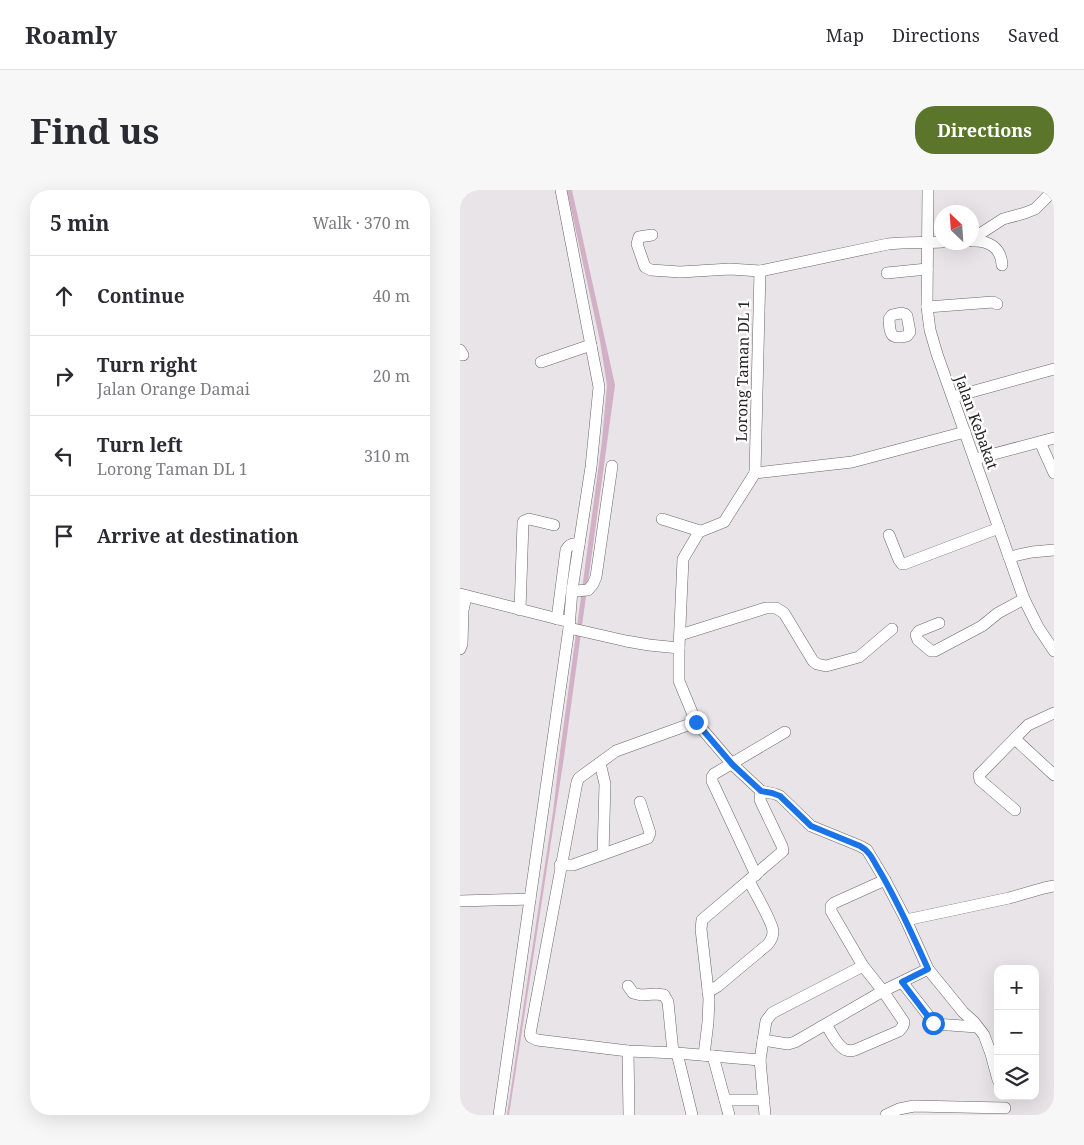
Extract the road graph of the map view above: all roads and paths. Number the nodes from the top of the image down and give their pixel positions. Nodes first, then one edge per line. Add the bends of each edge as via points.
1 (561, 190) edge
2 (928, 190) edge
3 (1054, 190) edge
4 (652, 235) dead end
5 (979, 235) edge
6 (979, 240) edge
7 (927, 243) junction
8 (934, 243) edge
9 (1002, 264) dead end
10 (927, 268) junction
11 (760, 270) junction
12 (887, 273) dead end
13 (997, 304) dead end
14 (927, 307) junction
15 (929, 320) junction
16 (908, 321) dead end
17 (591, 345) junction
18 (541, 362) dead end
19 (1054, 369) edge
20 (953, 397) junction
21 (965, 432) junction
22 (1054, 438) edge
23 (1040, 442) junction
24 (975, 459) junction
25 (612, 466) dead end
26 (755, 473) junction
27 (1054, 473) edge
28 (662, 519) dead end
29 (554, 525) dead end
30 (999, 528) junction
31 (700, 531) junction
32 (889, 534) dead end
33 (1054, 550) edge
34 (1009, 557) junction
35 (568, 577) junction
36 (574, 590) junction
37 (463, 595) edge
38 (1024, 599) junction
39 (520, 610) junction
40 (557, 619) junction
41 (939, 623) dead end
42 (571, 626) junction
43 (892, 629) dead end
44 (680, 635) junction
45 (679, 648) junction
46 (460, 649) edge
47 (1054, 652) edge
48 (1054, 713) edge
49 (696, 722) junction
50 (785, 732) dead end
51 (1014, 739) junction
52 (600, 763) junction
53 (732, 764) junction
54 (1054, 775) edge
55 (761, 791) junction
56 (640, 802) dead end
57 (1015, 810) dead end
58 (603, 854) junction
59 (560, 865) junction
60 (752, 878) junction
61 (884, 880) junction
62 (1054, 886) edge
63 (530, 899) junction
64 (460, 901) edge
65 (906, 920) junction
66 (863, 966) junction
67 (928, 969) junction
68 (902, 982) junction
69 (628, 986) dead end
70 (883, 991) junction
71 (708, 992) junction
72 (826, 1024) junction
73 (977, 1027) junction
74 (763, 1040) junction
75 (628, 1051) junction
76 (675, 1053) junction
77 (708, 1055) junction
78 (760, 1060) junction
79 (994, 1066) edge
80 (725, 1100) junction
81 (764, 1100) junction
82 (1005, 1112) edge
83 (500, 1115) edge
84 (629, 1115) edge
85 (692, 1115) edge
86 (729, 1115) edge
87 (765, 1115) edge
88 (886, 1115) edge

1 - 17 street
2 - 7 street, Jalan Kebakat
3 - 5 street via 1035,209 1003,219
4 - 11 street via 639,237 637,244 645,267 650,270
6 - 9 street via 990,243 997,250
7 - 8 street
7 - 10 street, Jalan Kebakat
7 - 11 street via 888,244
10 - 12 street
10 - 14 street, Jalan Kebakat
11 - 26 street, Lorong Taman DL 1
13 - 14 street
14 - 15 street, Jalan Kebakat
15 - 16 street
15 - 20 street, Jalan Kebakat
17 - 18 street
17 - 35 street via 599,386 579,544 568,547
19 - 20 street
20 - 21 street, Jalan Kebakat
21 - 24 street, Jalan Kebakat
21 - 26 street via 852,462
22 - 23 street
23 - 24 street
23 - 27 street
24 - 30 street, Jalan Kebakat
25 - 36 street via 596,577 588,590
26 - 31 street via 724,522
28 - 31 street
29 - 39 street via 528,519 523,523
30 - 32 street via 904,564 899,560
30 - 34 street, Jalan Kebakat
31 - 44 street via 683,559
33 - 34 street
34 - 38 street, Jalan Kebakat
35 - 36 street
35 - 40 street
36 - 42 street
37 - 39 street
37 - 46 street
38 - 41 street via 982,626 931,652 916,635
38 - 47 street, Jalan Kebakat
39 - 40 street
40 - 42 street
42 - 45 street via 649,645
42 - 63 street
43 - 44 street via 861,656 826,666 813,661 784,613 776,608 766,608
44 - 45 street
45 - 49 street via 680,682
48 - 51 street via 1028,725
49 - 52 street via 617,751
49 - 53 street
50 - 53 street
51 - 54 street
51 - 57 street via 979,776
52 - 58 street via 605,785
52 - 59 street via 576,782
53 - 55 street
53 - 60 street via 714,774 712,780
55 - 60 street via 760,800 783,848 782,853
55 - 61 street via 780,796 811,826 863,847
56 - 58 street via 650,833 648,838
58 - 59 street via 573,865
59 - 75 street via 531,1037
60 - 71 street via 701,922
60 - 71 street via 771,924 770,942
61 - 65 street
61 - 66 street via 831,906
62 - 65 street
63 - 64 street
63 - 83 street
65 - 67 street
66 - 70 street
66 - 74 street via 772,1013 766,1021
67 - 68 street
67 - 73 street
68 - 70 street
68 - 73 street via 935,1024
69 - 76 street via 633,993 641,995 664,994
70 - 72 street
70 - 72 street via 902,1019 904,1026 899,1031 848,1051
71 - 77 street
72 - 74 street via 792,1043
73 - 79 street via 988,1044
74 - 78 street
75 - 76 street
75 - 84 street
76 - 77 street
76 - 85 street
77 - 78 street
77 - 80 street
78 - 81 street
80 - 81 street
80 - 86 street
81 - 87 street
82 - 88 street via 914,1106

